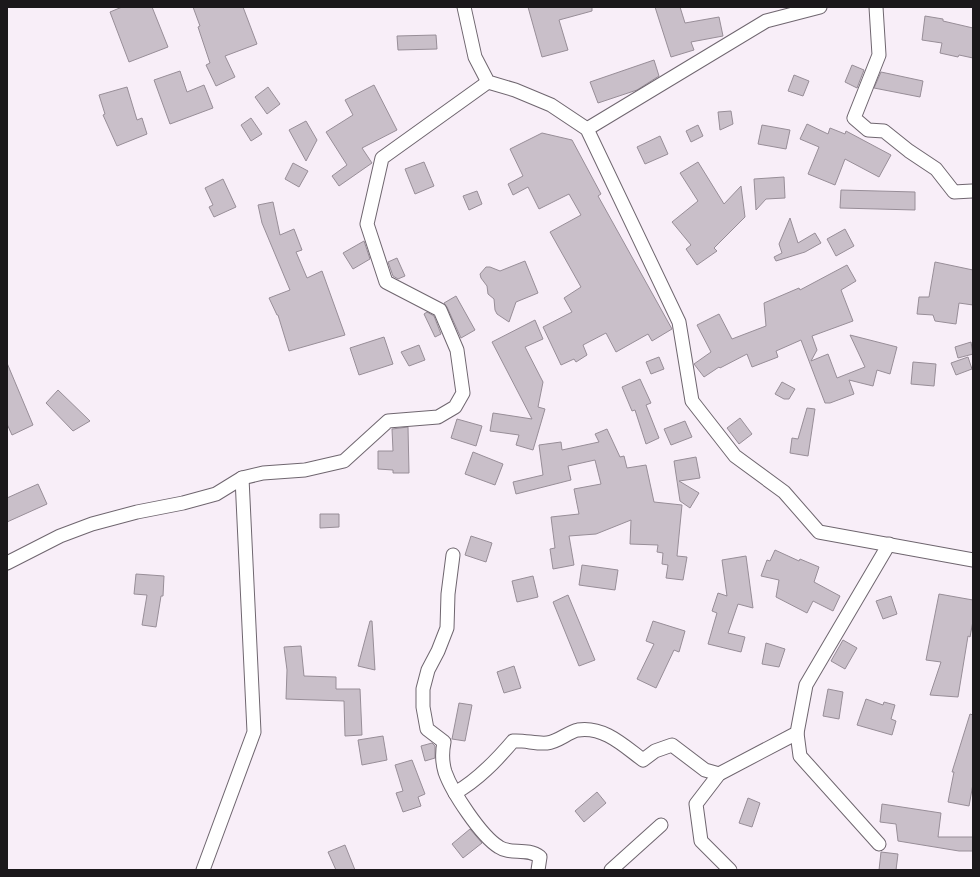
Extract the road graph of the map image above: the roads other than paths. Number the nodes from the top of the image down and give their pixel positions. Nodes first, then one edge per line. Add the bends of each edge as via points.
1 (464, 7) edge
2 (820, 7) edge
3 (876, 7) edge
4 (488, 82) junction
5 (586, 130) junction
6 (972, 191) edge
7 (242, 478) junction
8 (889, 544) junction
9 (453, 555) dead end
10 (973, 560) edge
11 (7, 563) edge
12 (797, 733) junction
13 (719, 774) junction
14 (455, 793) junction
15 (661, 825) dead end
16 (879, 844) dead end
17 (203, 870) edge
18 (538, 870) edge
19 (611, 870) edge
20 (730, 870) edge

1 - 4 street via 475,57
2 - 5 street via 766,21
3 - 6 street via 879,54 854,118 868,130 884,131 936,169 954,192
4 - 5 street via 551,105
4 - 7 street via 382,158 367,224 386,282 440,310 457,350 463,393 455,407 438,417 388,422 344,461 305,470 263,473
5 - 8 street via 679,322 692,401 735,456 784,492 819,532
7 - 11 street via 216,494 92,524 60,536
7 - 17 street via 254,732
8 - 10 street
8 - 12 street via 806,685
9 - 14 street via 447,628 428,670 422,707 427,729 444,742 442,752 445,772
12 - 13 street
12 - 16 street via 800,756
13 - 14 street via 705,770 672,745 655,751 643,760 613,736 597,731 577,730 566,737 547,743 513,741 498,759 468,786
13 - 20 street via 696,804 701,841
14 - 18 street via 483,833 500,848 534,852 540,857
15 - 19 street

